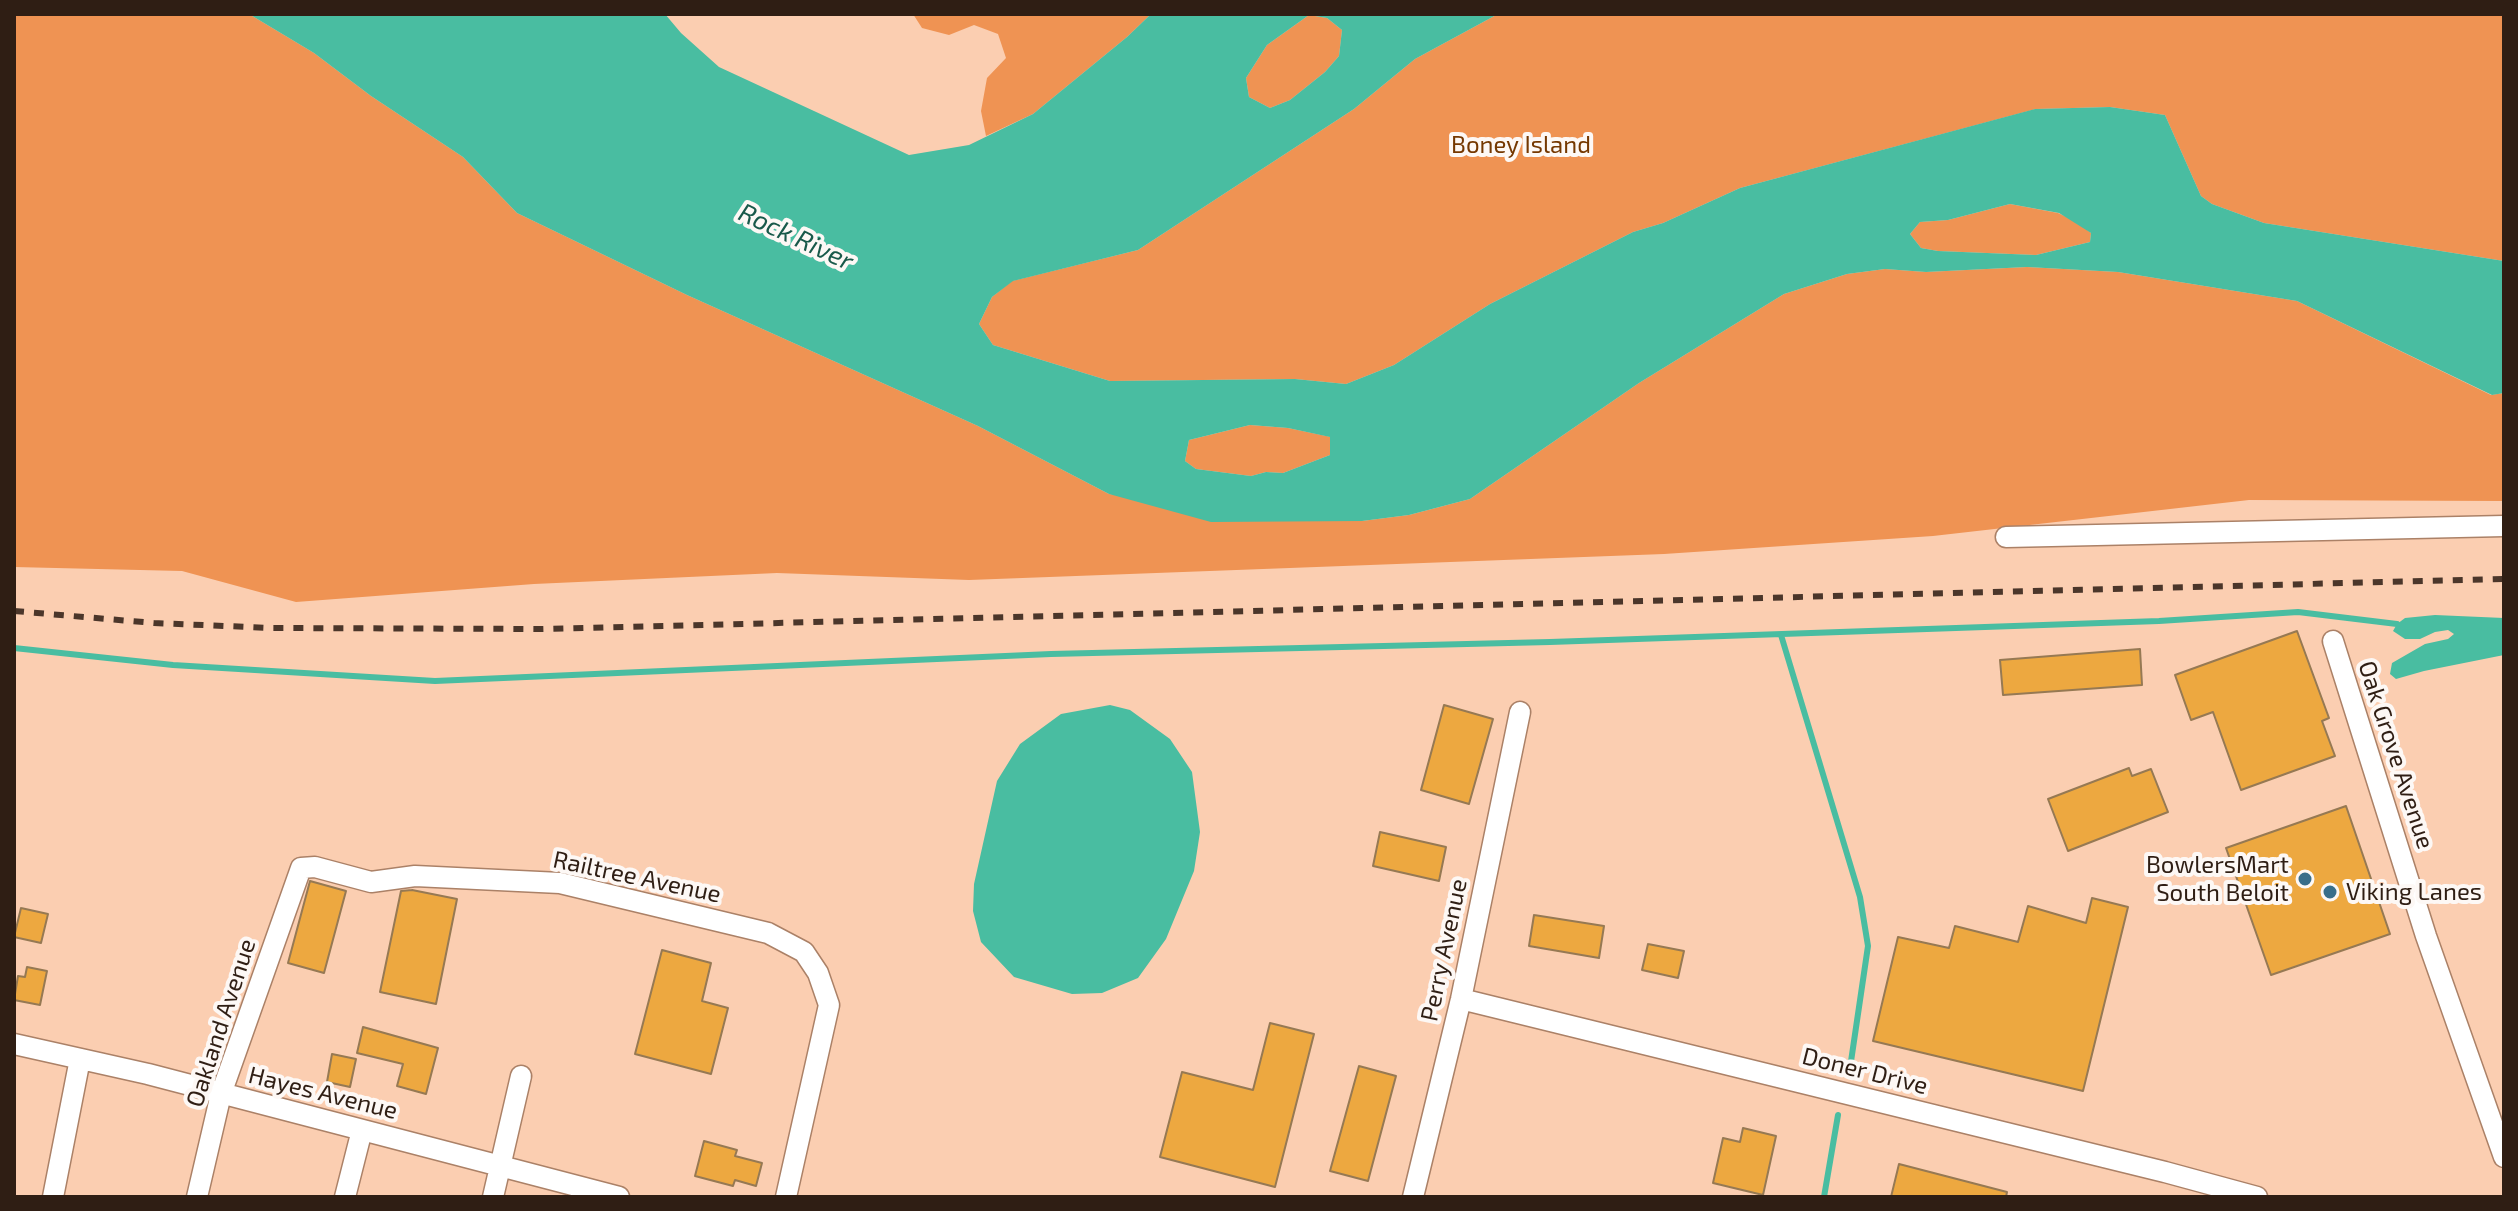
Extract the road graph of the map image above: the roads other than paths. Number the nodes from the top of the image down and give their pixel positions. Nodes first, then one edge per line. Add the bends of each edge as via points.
1 (2504, 526) edge
2 (2006, 537) dead end
3 (2333, 641) dead end
4 (1520, 712) dead end
5 (301, 868) joint
6 (1461, 999) junction
7 (14, 1044) edge
8 (80, 1059) junction
9 (521, 1076) dead end
10 (221, 1094) junction
11 (362, 1130) junction
12 (2504, 1157) edge
13 (500, 1165) junction
14 (53, 1197) edge
15 (197, 1197) edge
16 (345, 1197) edge
17 (493, 1197) edge
18 (619, 1197) edge
19 (786, 1197) edge
20 (1413, 1197) edge
21 (2257, 1197) edge

1 - 2 street
3 - 12 street, Oak Grove Avenue via 2426,936
4 - 6 street, Perry Avenue
5 - 10 street, Oakland Avenue
5 - 19 street, Railtree Avenue via 371,882 415,876 560,883 768,933 804,952 829,1005
6 - 20 street, Perry Avenue
6 - 21 street, Doner Drive
7 - 8 street, Hayes Avenue
8 - 10 street, Hayes Avenue
8 - 14 street
9 - 13 street
10 - 11 street, Hayes Avenue
10 - 15 street, Oakland Avenue
11 - 13 street, Hayes Avenue
11 - 16 street
13 - 17 street
13 - 18 street, Hayes Avenue

